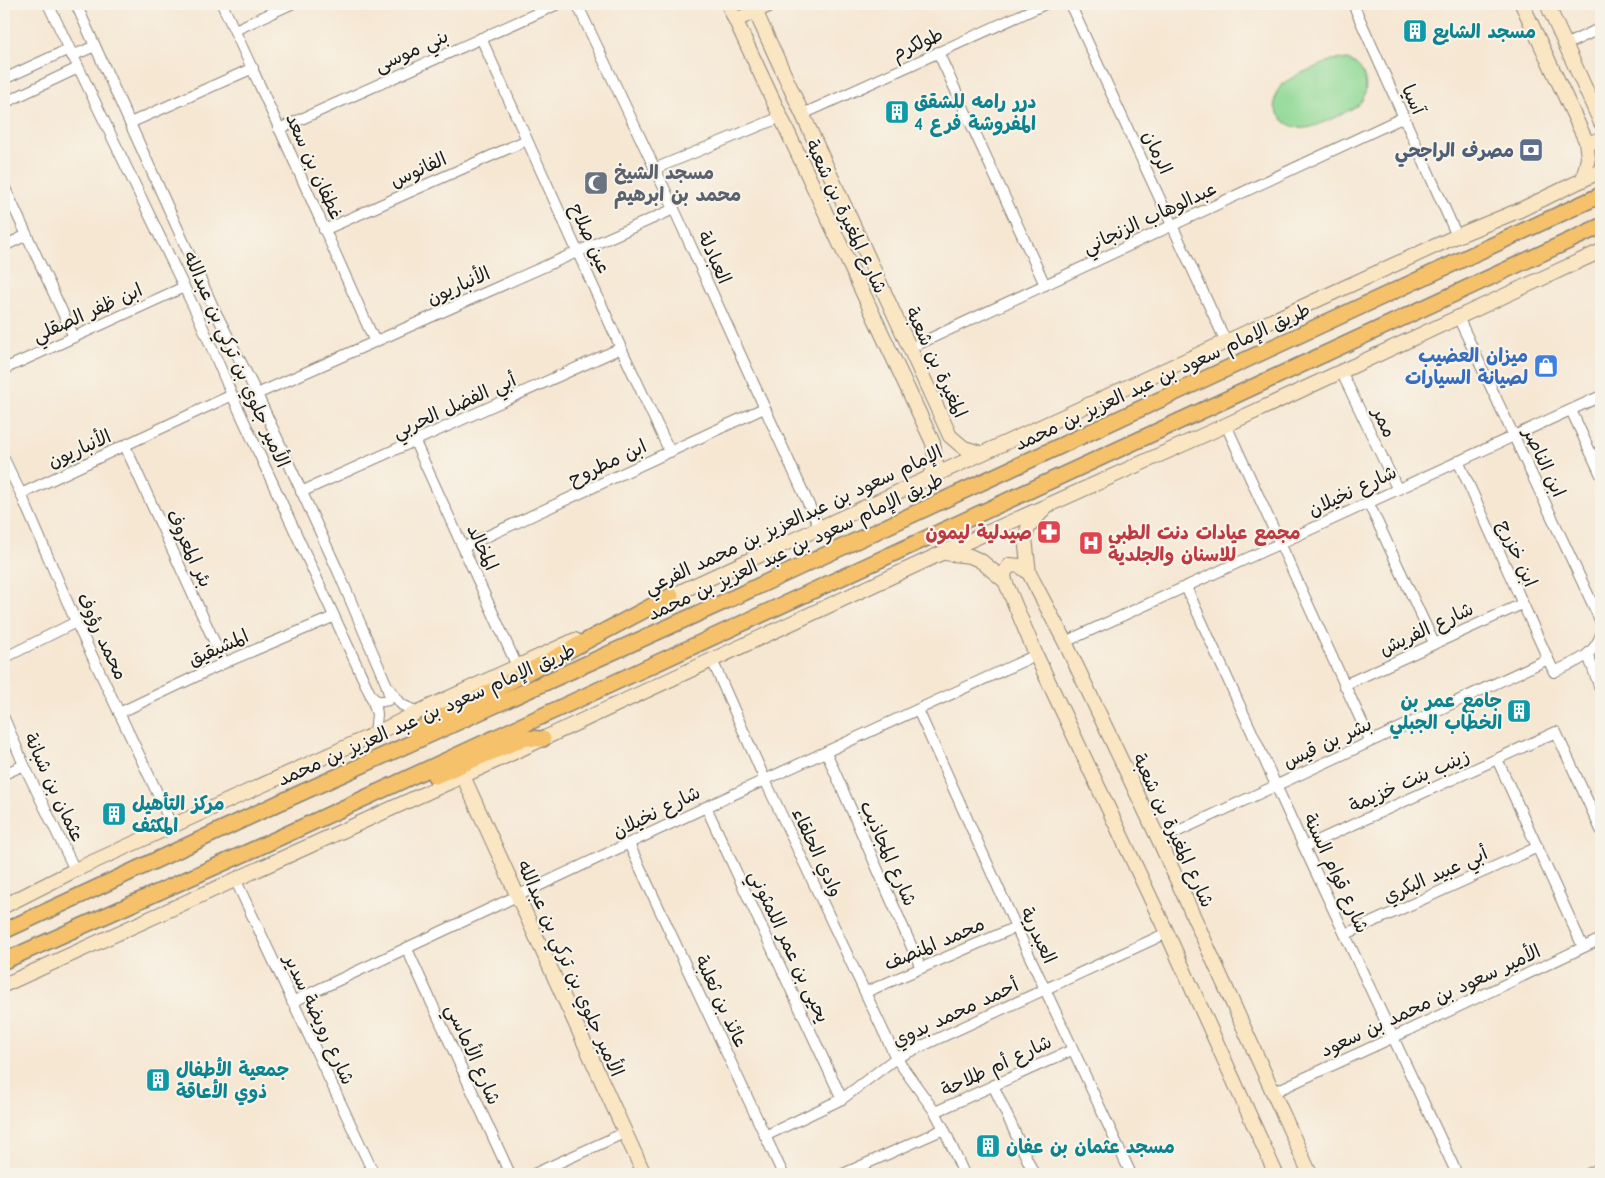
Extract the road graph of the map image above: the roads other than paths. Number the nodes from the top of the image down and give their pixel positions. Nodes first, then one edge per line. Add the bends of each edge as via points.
1 (48, 4) edge
2 (76, 4) edge
3 (222, 4) edge
4 (291, 4) edge
5 (558, 4) edge
6 (576, 4) edge
7 (728, 4) edge
8 (771, 4) edge
9 (1045, 4) edge
10 (1070, 4) edge
11 (1353, 4) edge
12 (1522, 4) edge
13 (1547, 4) edge
14 (754, 7) edge
15 (736, 20) junction
16 (1601, 28) edge
17 (235, 30) junction
18 (481, 38) junction
19 (1566, 45) junction
20 (95, 46) junction
21 (938, 52) junction
22 (70, 53) junction
23 (78, 68) junction
24 (253, 68) junction
25 (4, 79) edge
26 (4, 104) edge
27 (803, 114) junction
28 (781, 116) junction
29 (1404, 117) junction
30 (130, 123) junction
31 (1601, 123) edge
32 (279, 128) junction
33 (1601, 139) edge
34 (527, 140) junction
35 (1586, 141) junction
36 (654, 169) junction
37 (1601, 171) edge
38 (1583, 180) junction
39 (4, 186) edge
40 (1601, 195) edge
41 (674, 209) junction
42 (1172, 226) junction
43 (1601, 226) edge
44 (324, 230) junction
45 (26, 235) junction
46 (1456, 236) junction
47 (4, 246) edge
48 (578, 251) junction
49 (1601, 251) edge
50 (1045, 285) junction
51 (184, 287) junction
52 (214, 310) junction
53 (198, 316) junction
54 (1458, 317) junction
55 (222, 325) junction
56 (205, 332) junction
57 (74, 337) junction
58 (375, 342) junction
59 (1226, 342) junction
60 (621, 348) junction
61 (910, 348) junction
62 (4, 370) edge
63 (1341, 371) junction
64 (257, 394) junction
65 (232, 395) junction
66 (1601, 396) edge
67 (764, 408) junction
68 (1571, 410) junction
69 (1226, 425) junction
70 (1514, 435) junction
71 (950, 436) junction
72 (415, 442) junction
73 (933, 443) junction
74 (125, 446) junction
75 (670, 452) junction
76 (980, 453) junction
77 (4, 459) edge
78 (1458, 461) junction
79 (1601, 475) edge
80 (929, 477) junction
81 (1397, 488) junction
82 (301, 492) junction
83 (21, 494) junction
84 (1368, 502) junction
85 (1047, 505) junction
86 (819, 527) junction
87 (1280, 544) junction
88 (464, 547) junction
89 (942, 553) junction
90 (1029, 573) junction
91 (1005, 582) junction
92 (1186, 587) junction
93 (671, 596) junction
94 (1522, 604) junction
95 (333, 616) junction
96 (76, 622) junction
97 (1601, 622) edge
98 (1601, 634) edge
99 (1065, 642) junction
100 (1434, 643) junction
101 (1036, 655) junction
102 (1588, 655) junction
103 (4, 658) edge
104 (1548, 658) junction
105 (712, 660) junction
106 (224, 663) junction
107 (518, 666) junction
108 (1344, 685) junction
109 (387, 686) junction
110 (1601, 690) edge
111 (371, 696) junction
112 (918, 710) junction
113 (418, 712) junction
114 (119, 713) junction
115 (4, 718) edge
116 (375, 734) junction
117 (543, 738) junction
118 (1370, 740) junction
119 (826, 752) junction
120 (1498, 759) junction
121 (24, 765) junction
122 (4, 774) edge
123 (463, 776) junction
124 (764, 780) junction
125 (1276, 785) junction
126 (374, 794) junction
127 (283, 801) junction
128 (706, 806) junction
129 (171, 826) junction
130 (1601, 830) edge
131 (1158, 840) junction
132 (629, 844) junction
133 (1304, 847) junction
134 (1538, 847) junction
135 (75, 870) junction
136 (235, 879) junction
137 (519, 896) junction
138 (4, 906) edge
139 (1016, 927) junction
140 (4, 931) edge
141 (1167, 933) junction
142 (1346, 934) junction
143 (1599, 940) edge
144 (1584, 947) junction
145 (407, 949) junction
146 (1601, 951) edge
147 (4, 961) edge
148 (921, 968) junction
149 (4, 985) edge
150 (1045, 989) junction
151 (866, 992) junction
152 (292, 1002) junction
153 (1394, 1037) junction
154 (1072, 1050) junction
155 (896, 1058) junction
156 (993, 1085) junction
157 (1274, 1092) junction
158 (842, 1099) junction
159 (935, 1112) junction
160 (944, 1129) junction
161 (624, 1133) junction
162 (765, 1136) junction
163 (1601, 1168) edge
164 (374, 1174) edge
165 (510, 1174) edge
166 (534, 1174) edge
167 (644, 1174) edge
168 (782, 1174) edge
169 (843, 1174) edge
170 (964, 1174) edge
171 (1034, 1174) edge
172 (1131, 1174) edge
173 (1276, 1174) edge
174 (1310, 1174) edge
175 (1457, 1174) edge
176 (1588, 1174) edge

1 - 22 street, الأمير جلوي بن تركي بن عبدالله
2 - 20 street, الأمير جلوي بن تركي بن عبدالله
3 - 17 street, غطفان بن سعد
4 - 17 street
5 - 18 street, بني موسى
6 - 36 street, العبادلة
7 - 15 street, شارع المغيرة بن شعبة
8 - 14 street
9 - 21 street, طولكرم
10 - 42 street, الرمان
11 - 29 street, آسيا
12 - 35 street
13 - 19 street
14 - 15 street
14 - 27 street, المغيرة بن شعبة
15 - 28 street, شارع المغيرة بن شعبة
16 - 19 street
17 - 24 street, غطفان بن سعد
18 - 32 street, بني موسى
18 - 34 street, عين صلاح
19 - 31 street
20 - 22 street
20 - 30 street, الأمير جلوي بن تركي بن عبدالله
21 - 27 street, طولكرم
21 - 50 street
22 - 23 street, الأمير جلوي بن تركي بن عبدالله
22 - 25 street
23 - 26 street
23 - 51 street, الأمير جلوي بن تركي بن عبدالله
24 - 30 street
24 - 32 street, غطفان بن سعد
27 - 61 street, المغيرة بن شعبة
28 - 36 street
28 - 73 street, شارع المغيرة بن شعبة
29 - 42 street, عبدالوهاب الزنجاني
29 - 46 street, آسيا
30 - 52 street, الأمير جلوي بن تركي بن عبدالله
32 - 44 street, غطفان بن سعد
33 - 35 street
34 - 44 street, الفانوس
34 - 48 street, عين صلاح
35 - 38 street via 1588,158
36 - 41 street, العبادلة
37 - 38 street, الإمام سعود بن عبدالعزيز بن محمد الفرعي
38 - 46 street, الإمام سعود بن عبدالعزيز بن محمد الفرعي
39 - 45 street
40 - 127 main road, طريق الإمام سعود بن عبد العزيز بن محمد via 740,595
41 - 48 street, الأنباريون
41 - 67 street, العبادلة
42 - 50 street, عبدالوهاب الزنجاني
42 - 59 street, الرمان
43 - 126 main road
44 - 58 street, غطفان بن سعد
45 - 47 street
45 - 57 street
46 - 59 street, الإمام سعود بن عبدالعزيز بن محمد الفرعي
48 - 58 street, الأنباريون
48 - 60 street, عين صلاح
49 - 54 street
50 - 61 street, عبدالوهاب الزنجاني
51 - 53 street, الأمير جلوي بن تركي بن عبدالله
51 - 57 street, ابن ظفر الصقلي
52 - 53 street
52 - 55 street, الأمير جلوي بن تركي بن عبدالله
53 - 56 street, الأمير جلوي بن تركي بن عبدالله
54 - 63 street
54 - 70 street, ابن الناصر
55 - 56 street
55 - 64 street, الأمير جلوي بن تركي بن عبدالله
56 - 65 street, الأمير جلوي بن تركي بن عبدالله
57 - 62 street, ابن ظفر الصقلي
58 - 64 street, الأنباريون
59 - 76 street, الإمام سعود بن عبدالعزيز بن محمد الفرعي
60 - 72 street, أبي الفضل الحربي
60 - 75 street, عين صلاح
61 - 71 street, المغيرة بن شعبة
63 - 69 street
63 - 81 street, ممر
64 - 82 street, الأمير جلوي بن تركي بن عبدالله
65 - 74 street, الأنباريون
65 - 95 street, الأمير جلوي بن تركي بن عبدالله
66 - 68 street, شارع نخيلان
67 - 75 street, ابن مطروح
67 - 86 street, العبادلة
68 - 70 street, شارع نخيلان
68 - 79 street
69 - 85 street
69 - 87 street
70 - 78 street, شارع نخيلان
70 - 97 street, ابن الناصر
71 - 73 street via 946,444
71 - 76 street via 964,448
72 - 82 street, أبي الفضل الحربي
72 - 88 street, المخالد
73 - 80 street via 936,464
74 - 83 street, الأنباريون
74 - 106 street, بئر المعروف
75 - 88 street, ابن مطروح
76 - 80 street, الإمام سعود بن عبدالعزيز بن محمد الفرعي
77 - 83 street, محمد رؤوف
78 - 81 street, شارع نخيلان
78 - 94 street, ابن خزرج
80 - 86 street, الإمام سعود بن عبدالعزيز بن محمد الفرعي
81 - 84 street, شارع نخيلان
82 - 109 street, الأمير جلوي بن تركي بن عبدالله
83 - 96 street, محمد رؤوف
84 - 87 street, شارع نخيلان
84 - 100 street
85 - 89 street
85 - 90 street, شارع المغيرة بن شعبة via 1028,528 1025,538
86 - 93 street, الإمام سعود بن عبدالعزيز بن محمد الفرعي
87 - 92 street, شارع نخيلان
87 - 108 street
88 - 107 street, المخالد
89 - 91 street via 970,556 982,561
89 - 105 street
90 - 91 street via 1020,566 1010,565 1004,573
90 - 99 street, شارع المغيرة بن شعبة
91 - 101 street
92 - 99 street, شارع نخيلان
92 - 125 street, شارع قوام السنة
93 - 107 street, الإمام سعود بن عبدالعزيز بن محمد الفرعي
93 - 127 main road
94 - 100 street, شارع الفريش
94 - 104 street, ابن خزرج
95 - 106 street, المشيقيق
95 - 111 street, الأمير جلوي بن تركي بن عبدالله
96 - 103 street
96 - 114 street, محمد رؤوف
98 - 102 street
99 - 131 street, شارع المغيرة بن شعبة
100 - 108 street, شارع الفريش
101 - 112 street, شارع نخيلان
101 - 141 street
102 - 104 street via 1554,672
102 - 110 street
104 - 118 street, بشر بن قيس
105 - 117 street
105 - 124 street, وادي الحلقاء
106 - 114 street, المشيقيق
107 - 113 street, الإمام سعود بن عبدالعزيز بن محمد الفرعي
108 - 118 street
109 - 111 street via 388,700 378,702
109 - 113 street, الأمير جلوي بن تركي بن عبدالله via 402,705
111 - 116 street, الأمير جلوي بن تركي بن عبدالله via 377,714
112 - 119 street, شارع نخيلان
112 - 139 street, العبدرية
113 - 116 street, الإمام سعود بن عبدالعزيز بن محمد الفرعي
114 - 129 street, محمد رؤوف
115 - 121 street, عثمان بن شبانة
116 - 129 street, الإمام سعود بن عبدالعزيز بن محمد الفرعي
117 - 123 street
117 - 126 main road via 525,738 400,791
118 - 125 street, بشر بن قيس
119 - 124 street, شارع نخيلان
119 - 148 street, شارع المجاذيب
120 - 130 street, زينب بنت خزيمة via 1556,732
120 - 133 street, زينب بنت خزيمة
120 - 134 street
121 - 122 street
121 - 135 street, عثمان بن شبانة
123 - 136 street
123 - 137 street, الأمير جلوي بن تركي بن عبدالله
124 - 128 street, شارع نخيلان
124 - 151 street, وادي الحلقاء
125 - 131 street, بشر بن قيس
125 - 133 street, شارع قوام السنة
126 - 147 main road
127 - 140 main road, طريق الإمام سعود بن عبد العزيز بن محمد
128 - 132 street, شارع نخيلان
128 - 158 street, يحيى بن عمر اللمثوني
129 - 135 street, الإمام سعود بن عبدالعزيز بن محمد الفرعي
131 - 157 street, شارع المغيرة بن شعبة
132 - 137 street, شارع نخيلان
132 - 162 street, عائذ بن ثعلبة
133 - 142 street, شارع قوام السنة
134 - 142 street, أبي عبيد البكري
134 - 144 street
135 - 138 street, الإمام سعود بن عبدالعزيز بن محمد الفرعي
136 - 149 street
136 - 152 street, شارع رويضة سدير
137 - 145 street, شارع نخيلان
137 - 161 street, الأمير جلوي بن تركي بن عبدالله
139 - 148 street, محمد المنصف
139 - 150 street, العبدرية
141 - 150 street, أحمد محمد بدوي
141 - 173 street
142 - 153 street, شارع قوام السنة
143 - 144 street, الأمير سعود بن محمد بن سعود
143 - 146 street
144 - 153 street, الأمير سعود بن محمد بن سعود
145 - 152 street, شارع نخيلان
145 - 165 street, شارع الأماسي
148 - 151 street, محمد المنصف
150 - 154 street, العبدرية
150 - 155 street, أحمد محمد بدوي
151 - 155 street, وادي الحلقاء
152 - 164 street, شارع رويضة سدير
153 - 157 street, الأمير سعود بن محمد بن سعود
153 - 175 street, شارع قوام السنة
154 - 156 street, شارع أم طلاحة
154 - 172 street, العبدرية
155 - 158 street, أحمد محمد بدوي
155 - 159 street, وادي الحلقاء
156 - 159 street, شارع أم طلاحة
156 - 171 street
157 - 174 street, شارع المغيرة بن شعبة
158 - 162 street, أحمد محمد بدوي
159 - 160 street, وادي الحلقاء
160 - 169 street
160 - 170 street, وادي الحلقاء
161 - 166 street
161 - 167 street, الأمير جلوي بن تركي بن عبدالله
162 - 168 street, عائذ بن ثعلبة
163 - 176 street

